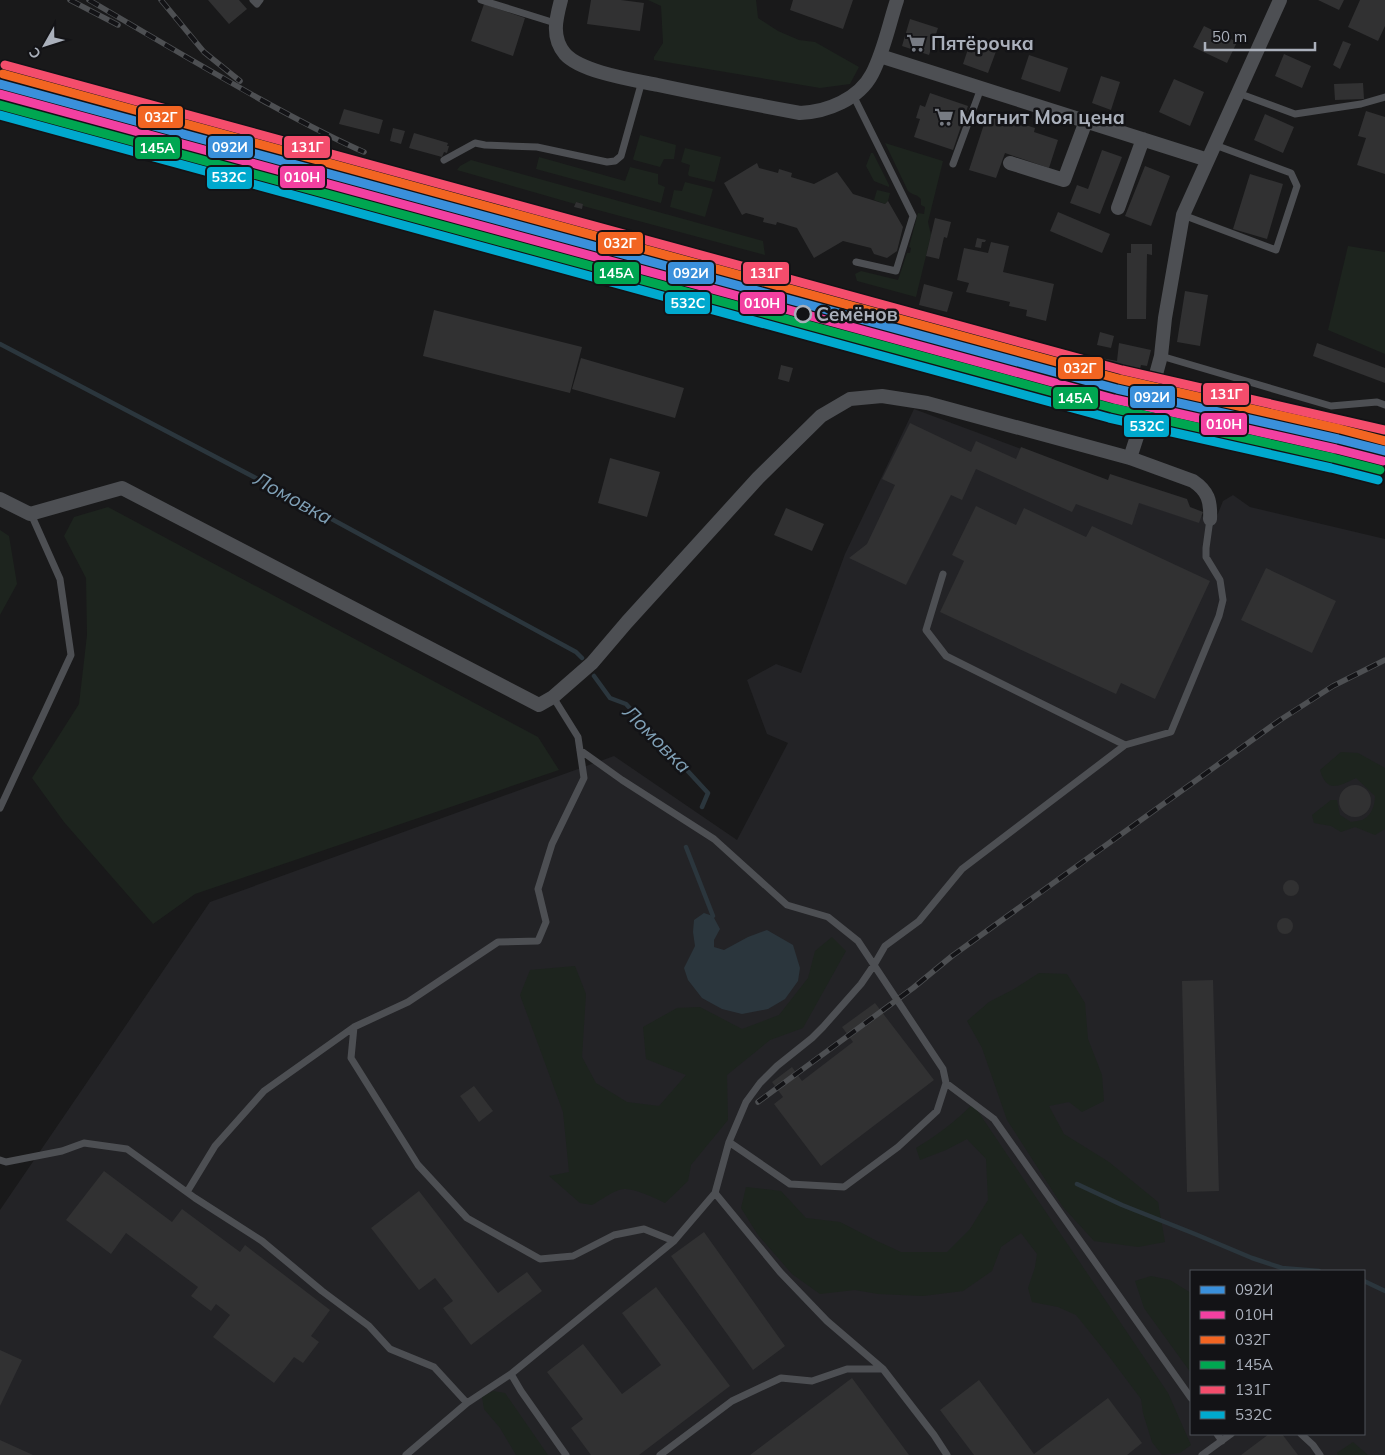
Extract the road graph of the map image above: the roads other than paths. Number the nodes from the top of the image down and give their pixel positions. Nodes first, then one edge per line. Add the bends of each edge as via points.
1 (253, 0) edge
2 (260, 0) edge
3 (481, 0) edge
4 (561, 0) edge
5 (897, 0) edge
6 (1280, 0) edge
7 (555, 23) junction
8 (880, 56) junction
9 (642, 81) junction
10 (981, 88) junction
11 (1238, 93) junction
12 (853, 95) junction
13 (1385, 97) edge
14 (1086, 121) junction
15 (1143, 140) junction
16 (1215, 145) junction
17 (444, 160) dead end
18 (1208, 160) junction
19 (1010, 163) dead end
20 (953, 164) dead end
21 (1118, 208) dead end
22 (1184, 215) junction
23 (856, 262) dead end
24 (1161, 356) junction
25 (1152, 389) tunnel mouth
26 (1385, 405) edge
27 (1142, 421) tunnel mouth
28 (1130, 458) junction
29 (0, 499) edge
30 (31, 514) junction
31 (1210, 518) joint
32 (943, 574) dead end
33 (553, 697) junction
34 (1124, 745) junction
35 (580, 750) junction
36 (0, 808) edge
37 (874, 965) junction
38 (354, 1028) junction
39 (946, 1083) junction
40 (729, 1142) junction
41 (0, 1160) edge
42 (186, 1192) junction
43 (715, 1193) junction
44 (674, 1241) junction
45 (883, 1369) junction
46 (511, 1374) junction
47 (1190, 1397) edge
48 (467, 1403) junction
49 (1218, 1435) edge
50 (1230, 1435) edge
51 (1302, 1435) edge
52 (1222, 1441) junction
53 (406, 1455) edge
54 (566, 1455) edge
55 (660, 1455) edge
56 (947, 1455) edge
57 (1202, 1455) edge
58 (1320, 1455) edge

1 - 2 lane via 256,4
3 - 7 lane
4 - 7 street
5 - 8 street
6 - 11 street
7 - 9 street via 559,44 572,60
8 - 10 street
8 - 12 street via 868,80
9 - 12 street via 800,113 826,109
9 - 17 lane via 621,156 615,161 545,148 475,143
10 - 14 street
10 - 20 lane
11 - 13 lane via 1295,114
11 - 16 street
12 - 23 lane via 913,216 896,271
14 - 15 street
14 - 19 street via 1064,180
15 - 18 street
15 - 21 street
16 - 18 street
16 - 22 lane via 1291,173 1297,186 1276,250
18 - 22 street
22 - 24 street
24 - 25 street
24 - 26 lane via 1331,406 1377,402
27 - 28 street
28 - 31 street via 1198,484 1211,504
28 - 33 street via 926,403 882,396 850,399 821,416 758,478 592,663
29 - 30 street
30 - 33 street via 122,488 539,705
30 - 36 lane via 60,578 71,655
31 - 34 lane via 1206,557 1220,580 1223,600 1219,616 1170,732
32 - 34 lane via 926,630 946,656
33 - 35 lane via 578,737
34 - 37 lane via 962,869 919,921 885,946
35 - 37 lane via 714,839 787,905 828,917 858,941
35 - 38 lane via 584,778 552,844 538,890 546,922 538,941 498,942 408,1002
37 - 39 lane via 938,1060
37 - 40 lane via 823,1027 760,1083 746,1102
38 - 42 lane via 264,1091 215,1146
38 - 44 lane via 351,1058 418,1165 467,1218 540,1259 573,1256 614,1235 644,1229
39 - 40 lane via 937,1111 898,1147 844,1187 790,1184
39 - 47 lane via 994,1119
40 - 43 lane
41 - 42 lane via 6,1162 62,1151 84,1143 127,1149
42 - 48 lane via 262,1241 369,1326 390,1349 434,1366
43 - 44 lane
43 - 45 lane via 827,1321
44 - 46 lane
45 - 55 lane via 847,1369 812,1381 781,1378 732,1401
45 - 56 lane
46 - 48 lane
46 - 54 lane
48 - 53 lane
49 - 52 lane
50 - 52 lane
51 - 58 lane
52 - 57 lane

